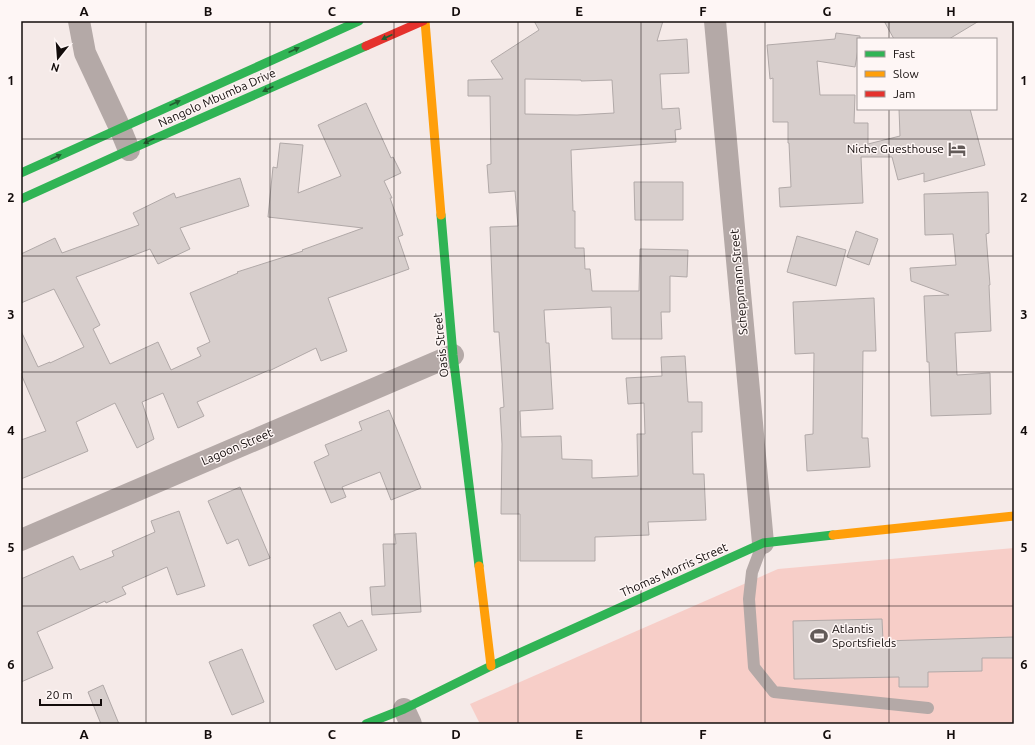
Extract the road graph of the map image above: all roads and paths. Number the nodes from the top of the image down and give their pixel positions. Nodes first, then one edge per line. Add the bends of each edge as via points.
1 (79, 21) edge
2 (359, 21) edge
3 (424, 21) edge
4 (715, 21) edge
5 (120, 128) junction
6 (129, 150) junction
7 (21, 173) edge
8 (21, 199) edge
9 (453, 355) junction
10 (1014, 516) edge
11 (21, 540) edge
12 (763, 543) junction
13 (491, 666) junction
14 (928, 708) dead end
15 (407, 716) edge
16 (366, 724) edge

1 - 5 street via 85,54
5 -> 2 street, Nangolo Mbumba Drive
3 -> 6 street, Nangolo Mbumba Drive
3 - 9 street, Oasis Street
4 - 12 street, Scheppmann Street
5 - 6 street
7 -> 5 street, Nangolo Mbumba Drive
6 - 8 street, Nangolo Mbumba Drive
9 - 11 street, Lagoon Street
9 - 13 street, Oasis Street
10 - 12 street, Thomas Morris Street
12 - 13 street, Thomas Morris Street
12 - 14 lane via 752,572 750,600 754,667 774,692
13 - 15 street, Thomas Morris Street
15 - 16 street, Thomas Morris Street

